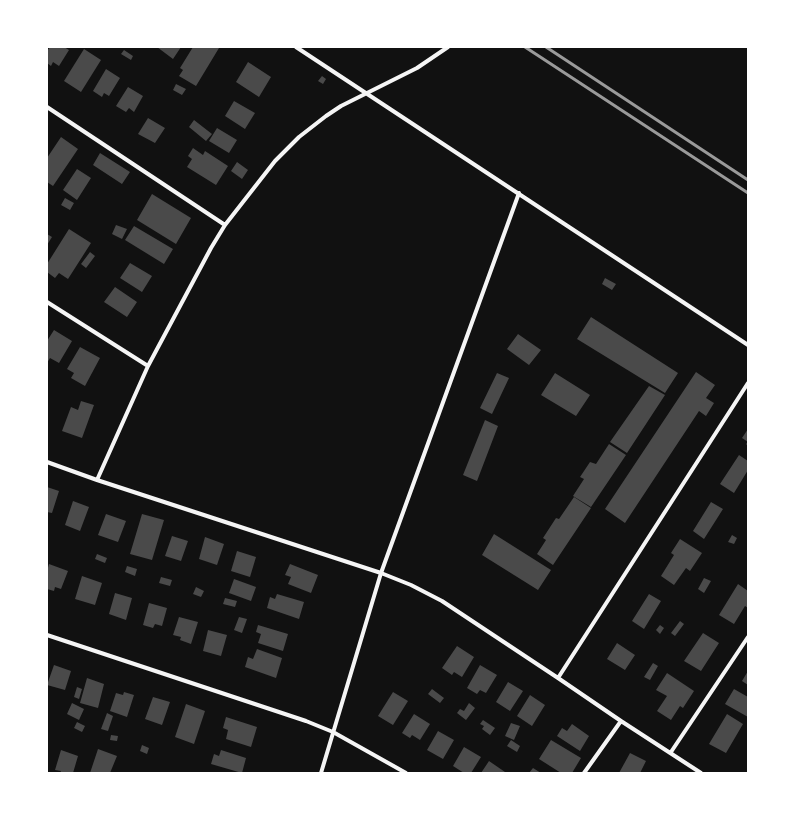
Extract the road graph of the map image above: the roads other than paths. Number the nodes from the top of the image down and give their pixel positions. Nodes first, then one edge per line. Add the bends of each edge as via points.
1 (296, 47) edge
2 (448, 47) edge
3 (367, 93) junction
4 (47, 107) edge
5 (519, 193) junction
6 (225, 225) junction
7 (47, 302) edge
8 (748, 345) edge
9 (148, 366) junction
10 (748, 383) edge
11 (47, 462) edge
12 (97, 480) junction
13 (381, 573) junction
14 (47, 635) edge
15 (748, 637) edge
16 (558, 678) junction
17 (621, 721) junction
18 (333, 732) junction
19 (671, 752) junction
20 (321, 773) edge
21 (406, 773) edge
22 (584, 773) edge
23 (701, 773) edge

1 - 3 street
2 - 3 street via 429,61
3 - 5 street
3 - 6 street via 341,106 298,137 275,161
4 - 6 street
5 - 8 street
5 - 13 street
6 - 9 street
7 - 9 street
9 - 12 street
10 - 16 street
11 - 12 street
12 - 13 street
13 - 16 street via 442,601
13 - 18 street
14 - 18 street via 272,709
15 - 19 street
16 - 17 street
17 - 19 street
17 - 22 street
18 - 20 street
18 - 21 street
19 - 23 street

